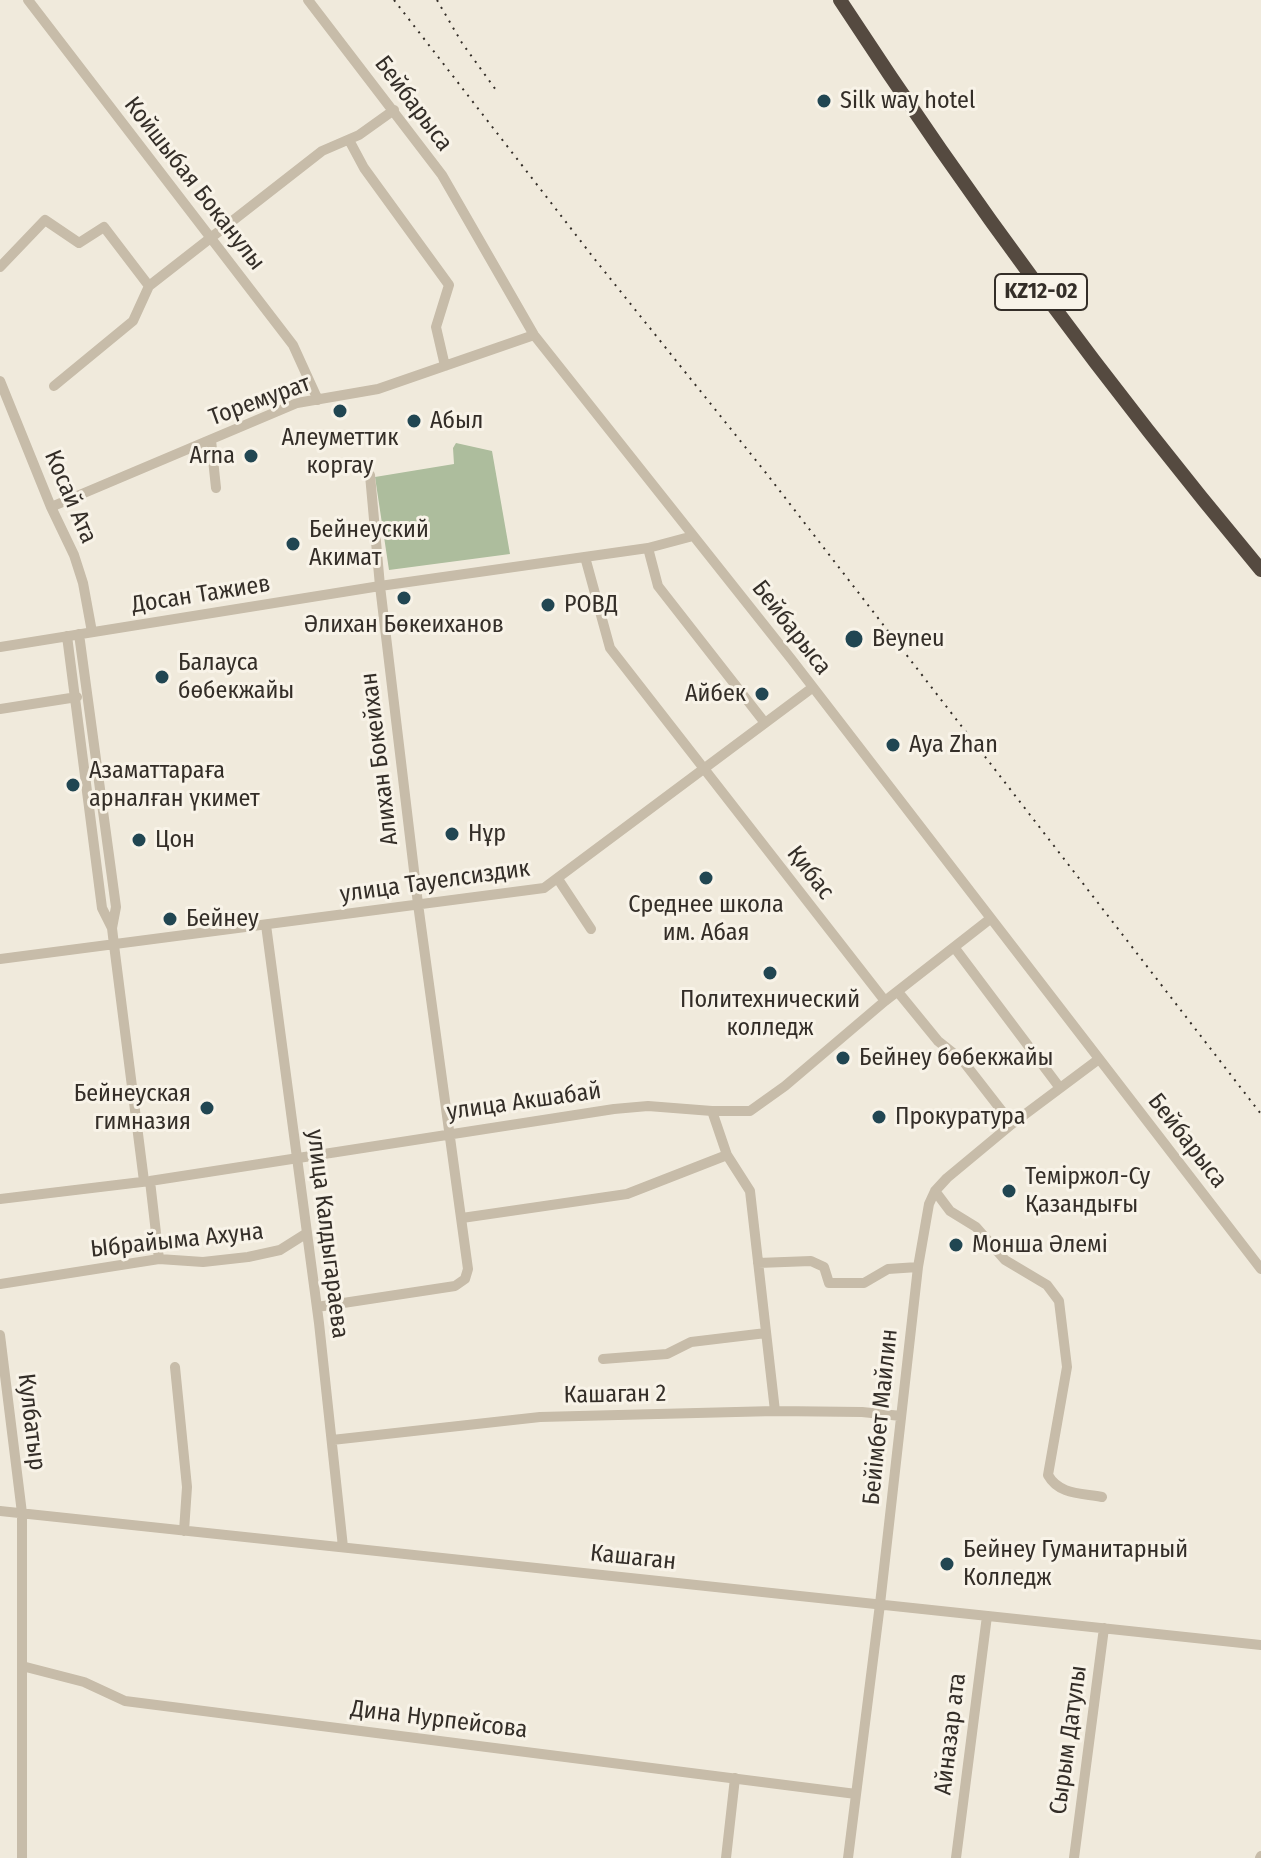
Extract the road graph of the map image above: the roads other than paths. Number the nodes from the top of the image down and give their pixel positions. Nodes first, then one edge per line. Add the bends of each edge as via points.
1 (28, 0) edge
2 (308, 0) edge
3 (840, 0) edge
4 (394, 110) junction
5 (349, 140) junction
6 (212, 239) junction
7 (0, 267) edge
8 (149, 286) junction
9 (534, 335) junction
10 (445, 366) junction
11 (0, 381) edge
12 (54, 386) dead end
13 (318, 400) junction
14 (211, 440) junction
15 (370, 475) dead end
16 (216, 488) dead end
17 (51, 507) junction
18 (693, 536) junction
19 (648, 548) junction
20 (585, 557) junction
21 (1261, 570) edge
22 (380, 586) junction
23 (92, 632) junction
24 (79, 634) junction
25 (67, 636) junction
26 (0, 647) edge
27 (812, 688) junction
28 (77, 697) junction
29 (0, 709) edge
30 (765, 723) junction
31 (704, 769) junction
32 (103, 812) junction
33 (91, 814) junction
34 (558, 879) junction
35 (418, 904) junction
36 (990, 919) junction
37 (266, 925) junction
38 (112, 928) junction
39 (591, 929) dead end
40 (114, 945) junction
41 (954, 947) junction
42 (0, 959) edge
43 (898, 992) junction
44 (885, 1001) junction
45 (1099, 1059) junction
46 (1060, 1088) junction
47 (712, 1111) junction
48 (1012, 1124) junction
49 (450, 1132) junction
50 (727, 1155) junction
51 (296, 1156) junction
52 (147, 1181) junction
53 (935, 1191) junction
54 (0, 1199) edge
55 (462, 1218) junction
56 (307, 1233) junction
57 (159, 1259) junction
58 (758, 1263) junction
59 (918, 1267) junction
60 (1261, 1269) edge
61 (0, 1284) edge
62 (317, 1307) junction
63 (766, 1333) junction
64 (0, 1335) edge
65 (603, 1359) dead end
66 (175, 1367) dead end
67 (775, 1411) junction
68 (901, 1416) junction
69 (332, 1440) junction
70 (1102, 1497) dead end
71 (0, 1511) edge
72 (22, 1513) junction
73 (184, 1531) junction
74 (343, 1547) junction
75 (880, 1604) junction
76 (987, 1616) junction
77 (1104, 1628) junction
78 (1261, 1645) edge
79 (22, 1666) junction
80 (735, 1778) junction
81 (856, 1794) junction
82 (22, 1858) edge
83 (726, 1858) edge
84 (848, 1858) edge
85 (956, 1858) edge
86 (1074, 1858) edge

1 - 6 street, Койшыбая Боканулы
2 - 4 street, Бейбарыса
3 - 21 highway, KZ12-02 via 1038,288
4 - 5 street
4 - 9 street, Бейбарыса via 442,175
5 - 6 street via 322,151
5 - 10 street via 449,285 436,327
6 - 8 street
6 - 13 street, Койшыбая Боканулы via 293,345
7 - 8 street via 45,220 79,243 104,227
8 - 12 street via 133,321
9 - 10 street, Торемурат
9 - 18 street, Бейбарыса
10 - 13 street, Торемурат via 378,389
11 - 17 street, Косай Ата
13 - 14 street, Торемурат via 297,403
14 - 16 street
14 - 17 street, Торемурат
15 - 22 street, Алихан Бокейхан
17 - 23 street, Косай Ата via 74,555
18 - 19 street, Досан Тажиев
18 - 27 street, Бейбарыса
19 - 20 street, Досан Тажиев
19 - 30 street via 658,586
20 - 22 street, Досан Тажиев
20 - 31 street, Қибас via 610,648
22 - 23 street, Досан Тажиев
22 - 35 street, Алихан Бокейхан
23 - 24 street, Досан Тажиев
24 - 25 street, Досан Тажиев
24 - 32 street
25 - 26 street, Досан Тажиев
25 - 28 street
27 - 30 street, улица Тауелсиздик
27 - 36 street, Бейбарыса
28 - 29 street
28 - 33 street
30 - 31 street, улица Тауелсиздик
31 - 34 street, улица Тауелсиздик
31 - 44 street, Қибас
32 - 33 street
32 - 38 street via 116,907
33 - 38 street via 102,908
34 - 35 street, улица Тауелсиздик via 529,891
34 - 39 street
35 - 37 street, улица Тауелсиздик
35 - 49 street, Алихан Бокейхан
36 - 41 street, улица Акшабай
36 - 45 street, Бейбарыса
37 - 40 street, улица Тауелсиздик
37 - 51 street, улица Калдыгараева
38 - 40 street
40 - 42 street, улица Тауелсиздик
40 - 52 street
41 - 43 street, улица Акшабай
41 - 46 street
43 - 44 street, улица Акшабай
43 - 48 street via 938,1041 963,1061
44 - 47 street, улица Акшабай via 755,1108
45 - 46 street
45 - 60 street, Бейбарыса
46 - 48 street
47 - 49 street, улица Акшабай via 648,1106
47 - 50 street
48 - 53 street
49 - 51 street, улица Акшабай
49 - 55 street, Алихан Бокейхан
50 - 55 street via 627,1194
50 - 58 street via 750,1191
51 - 52 street, улица Акшабай
51 - 56 street, улица Калдыгараева
52 - 54 street, улица Акшабай
52 - 57 street
53 - 59 street, Бейімбет Майлин
53 - 70 street via 1005,1260 1047,1285 1059,1301 1067,1367 1048,1475 1063,1490
55 - 62 street, Алихан Бокейхан via 468,1269 455,1286
56 - 57 street, Ыбрайыма Ахуна via 280,1250 248,1257
56 - 62 street, улица Калдыгараева
57 - 61 street, Ыбрайыма Ахуна
58 - 59 street via 811,1261 824,1267 829,1283 864,1283 888,1269
58 - 63 street
59 - 68 street, Бейімбет Майлин
62 - 69 street, улица Калдыгараева
63 - 65 street via 691,1342 667,1354
63 - 67 street
64 - 72 street, Кулбатыр
66 - 73 street via 187,1487
67 - 68 street, Кашаган 2
67 - 69 street, Кашаган 2 via 540,1417
68 - 75 street, Бейімбет Майлин
69 - 74 street, улица Калдыгараева
71 - 72 street, Кашаган
72 - 73 street, Кашаган
72 - 79 street, Кулбатыр
73 - 74 street, Кашаган
74 - 75 street, Кашаган
75 - 76 street, Кашаган
75 - 81 street, Бейімбет Майлин
76 - 77 street, Кашаган
76 - 85 street, Айназар ата
77 - 78 street, Кашаган
77 - 86 street, Сырым Датулы
79 - 80 street, Дина Нурпейсова via 84,1682 125,1701
79 - 82 street, Кулбатыр
80 - 81 street, Дина Нурпейсова
80 - 83 street
81 - 84 street, Бейімбет Майлин

